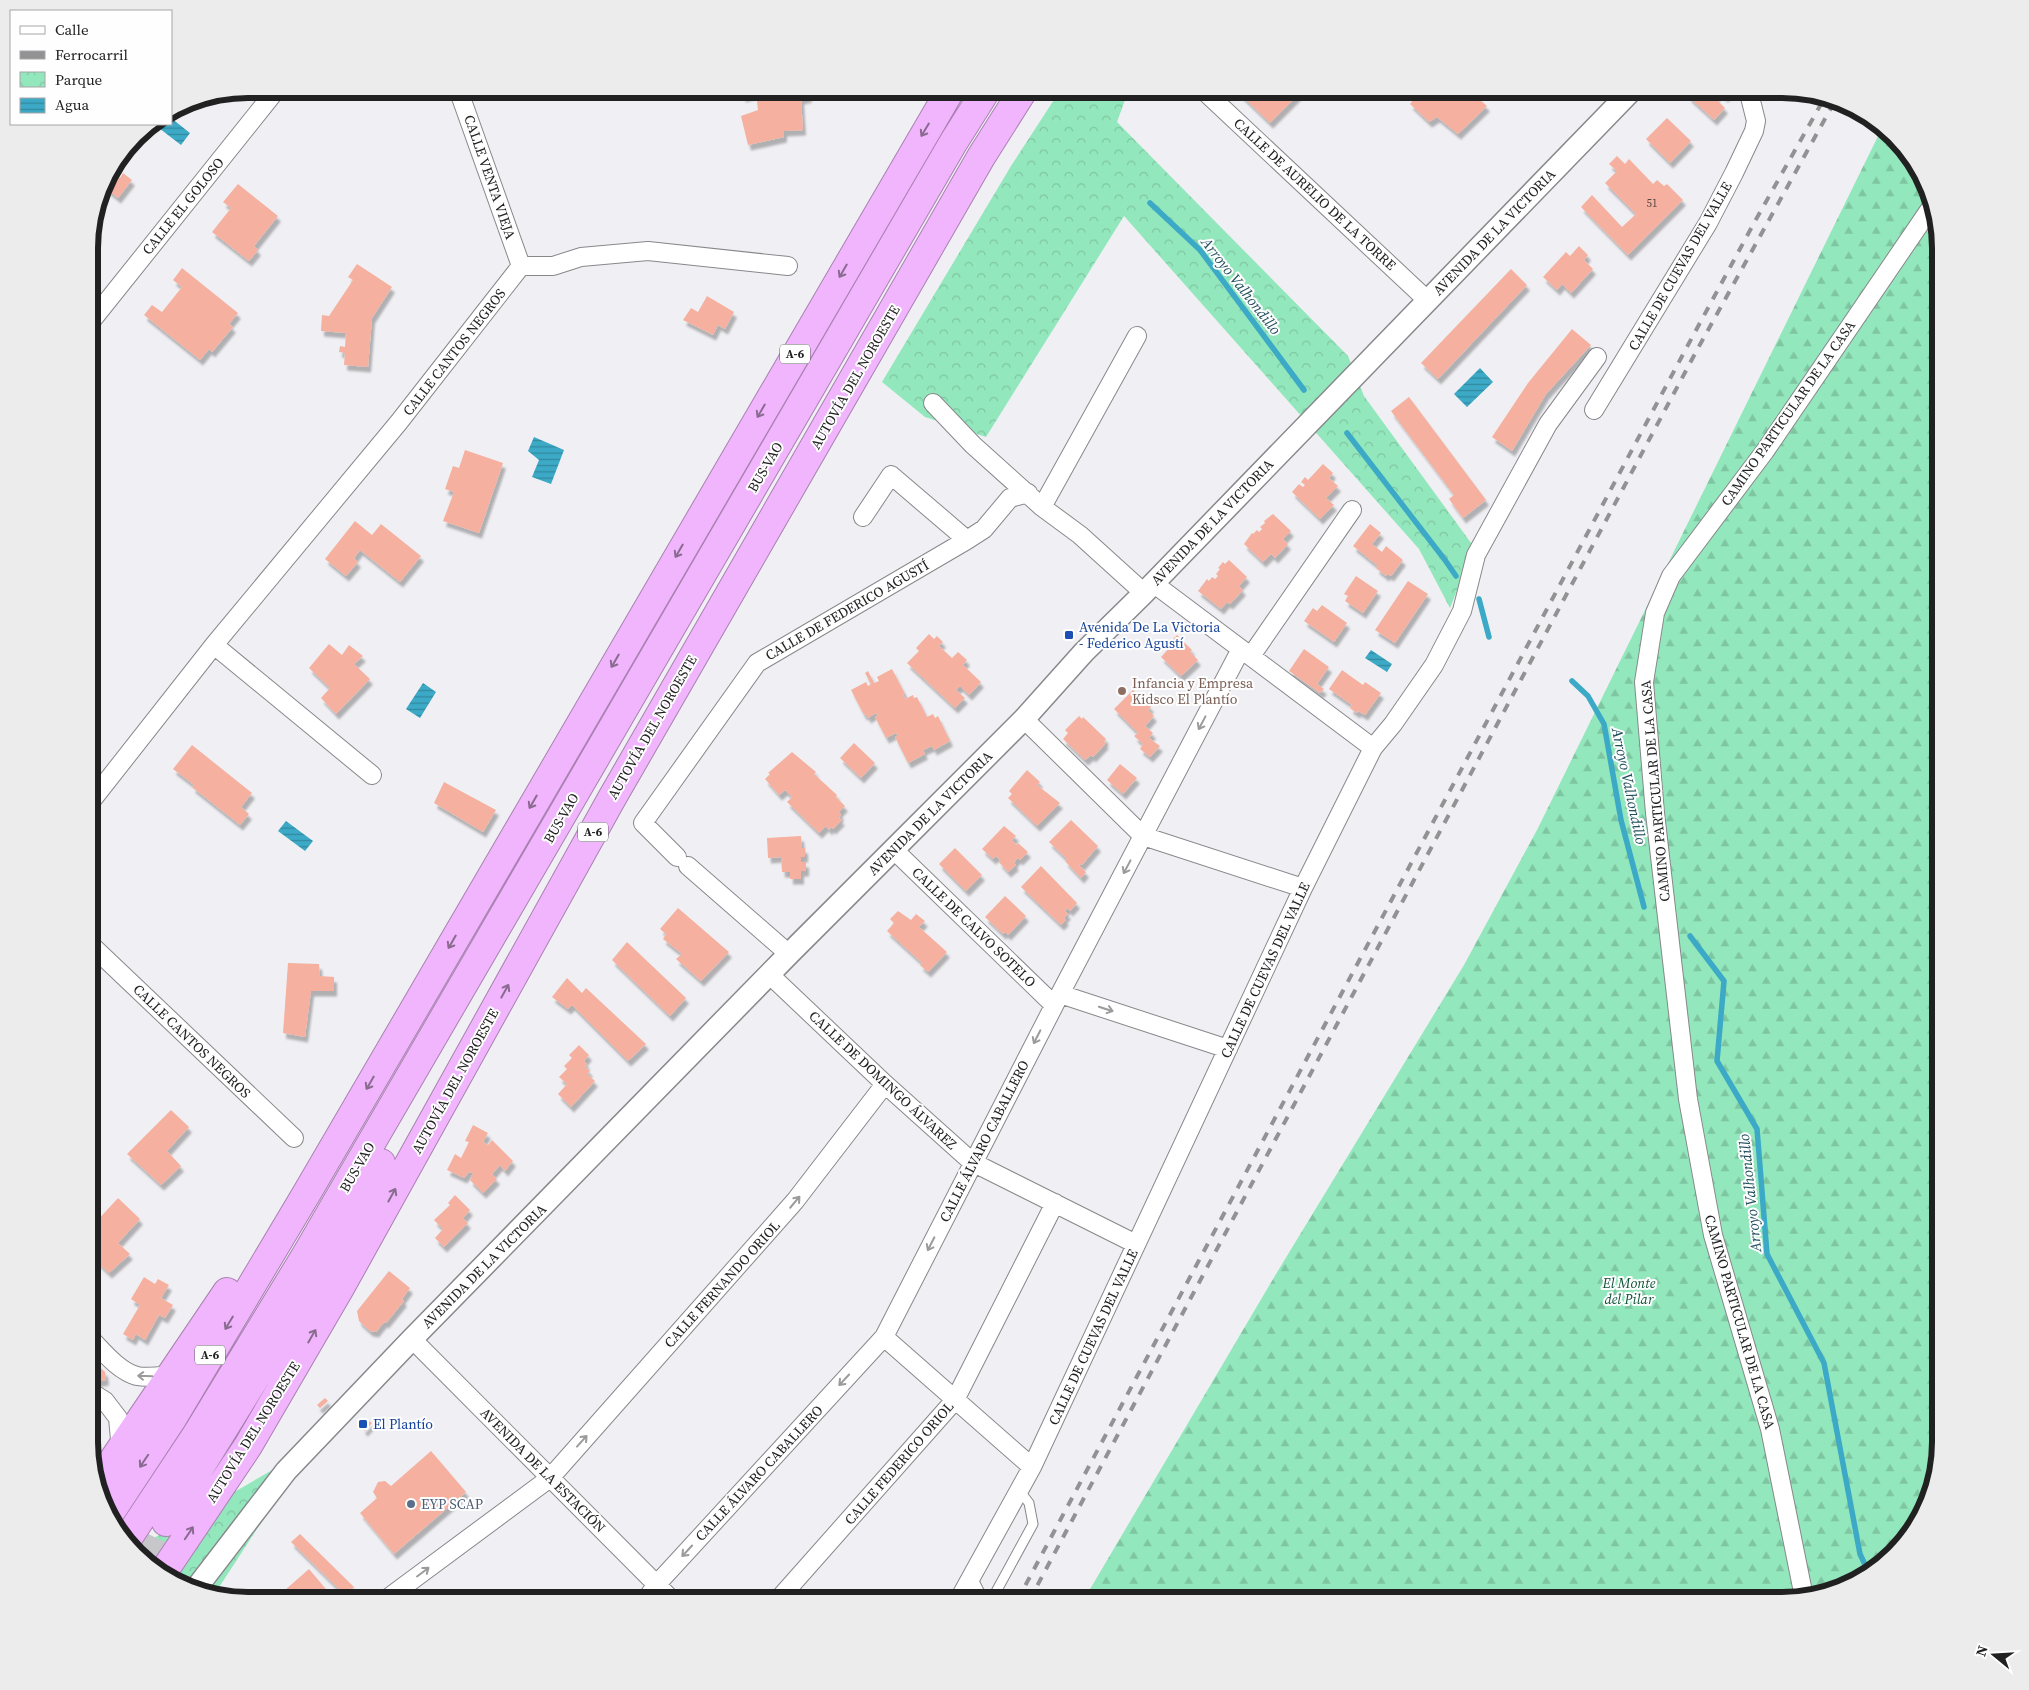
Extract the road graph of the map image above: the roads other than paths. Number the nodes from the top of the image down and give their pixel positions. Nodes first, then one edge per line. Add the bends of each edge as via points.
1 (270, 98) edge
2 (461, 98) edge
3 (945, 98) edge
4 (980, 98) edge
5 (1018, 98) edge
6 (1212, 98) edge
7 (1618, 98) edge
8 (1750, 98) edge
9 (1927, 213) edge
10 (521, 266) junction
11 (788, 266) dead end
12 (1427, 300) junction
13 (98, 313) edge
14 (1137, 336) dead end
15 (1597, 357) dead end
16 (933, 404) dead end
17 (1594, 410) dead end
18 (1028, 493) junction
19 (1042, 507) junction
20 (1352, 510) dead end
21 (863, 517) dead end
22 (967, 540) junction
23 (1149, 588) junction
24 (214, 645) junction
25 (1246, 653) junction
26 (1024, 719) junction
27 (1373, 748) junction
28 (372, 775) dead end
29 (582, 782) junction
30 (98, 793) edge
31 (1143, 836) junction
32 (893, 849) junction
33 (1303, 888) junction
34 (98, 952) edge
35 (789, 954) junction
36 (770, 975) junction
37 (1057, 999) junction
38 (1228, 1050) junction
39 (885, 1084) junction
40 (294, 1138) dead end
41 (972, 1162) junction
42 (308, 1191) junction
43 (1055, 1203) junction
44 (1136, 1244) junction
45 (884, 1337) junction
46 (412, 1339) junction
47 (98, 1345) edge
48 (172, 1375) junction
49 (98, 1396) edge
50 (955, 1400) junction
51 (120, 1450) junction
52 (1032, 1467) junction
53 (102, 1477) edge
54 (550, 1478) junction
55 (1019, 1490) junction
56 (113, 1509) edge
57 (166, 1522) tunnel mouth
58 (129, 1535) edge
59 (166, 1568) edge
60 (972, 1577) junction
61 (658, 1584) junction
62 (199, 1585) edge
63 (1803, 1591) edge
64 (396, 1592) edge
65 (652, 1592) edge
66 (665, 1592) edge
67 (785, 1592) edge
68 (963, 1592) edge
69 (980, 1592) edge
70 (996, 1592) edge

1 - 13 street, CALLE EL GOLOSO
2 - 10 street, CALLE VENTA VIEJA
3 -> 42 highway, A-6
4 - 29 highway, BUS-VAO
59 -> 5 highway, AUTOVÍA DEL NOROESTE / A-6 via 248,1446 340,1288 612,798 976,166
6 - 12 street, CALLE DE AURELIO DE LA TORRE
7 - 12 street, AVENIDA DE LA VICTORIA
8 - 17 street, CALLE DE CUEVAS DEL VALLE via 1756,121 1754,131 1734,173 1708,223
9 - 63 street, CAMINO PARTICULAR DE LA CASA via 1764,450 1671,576 1655,613 1644,682 1655,813 1688,1099 1714,1235 1770,1428
10 - 11 street via 553,266 581,257 648,251
10 - 24 street, CALLE CANTOS NEGROS via 399,422
12 - 23 street, AVENIDA DE LA VICTORIA
14 - 19 street
15 - 27 street, CALLE DE CUEVAS DEL VALLE via 1548,424 1476,555 1462,611 1434,665
16 - 18 street
18 - 19 street
18 - 22 street, CALLE DE FEDERICO AGUSTÍ via 1010,498 984,529
19 - 23 street
20 - 25 street, CALLE ÁLVARO CABALLERO
21 - 22 street via 891,476
22 - 35 street, CALLE DE FEDERICO AGUSTÍ via 757,662 643,823
23 - 25 street
23 - 26 street, AVENIDA DE LA VICTORIA via 1084,652
24 - 28 street
24 - 30 street, CALLE CANTOS NEGROS
25 - 27 street
25 -> 31 street, CALLE ÁLVARO CABALLERO
26 - 31 street
26 - 32 street, AVENIDA DE LA VICTORIA
27 - 33 street, CALLE DE CUEVAS DEL VALLE
29 - 57 highway via 501,948 315,1281
29 - 58 highway, BUS-VAO via 306,1255 197,1434
31 - 33 street
31 -> 37 street, CALLE ÁLVARO CABALLERO
32 - 35 street, AVENIDA DE LA VICTORIA
32 - 37 street, CALLE DE CALVO SOTELO
33 - 38 street, CALLE DE CUEVAS DEL VALLE
34 - 40 street, CALLE CANTOS NEGROS
35 - 36 street, AVENIDA DE LA VICTORIA
36 - 39 street, CALLE DE DOMINGO ÁLVAREZ
36 - 46 street, AVENIDA DE LA VICTORIA
37 -> 38 street, CALLE DE CALVO SOTELO
37 -> 41 street, CALLE ÁLVARO CABALLERO
38 - 44 street, CALLE DE CUEVAS DEL VALLE
39 - 41 street, CALLE DE DOMINGO ÁLVAREZ
54 -> 39 street, CALLE FERNANDO ORIOL via 795,1201
41 - 43 street, CALLE DE DOMINGO ÁLVAREZ
41 -> 45 street, CALLE ÁLVARO CABALLERO
42 - 48 highway via 290,1196
42 -> 56 highway, A-6 via 172,1419
43 - 44 street, CALLE DE DOMINGO ÁLVAREZ
43 - 50 street, CALLE FEDERICO ORIOL
44 - 52 street, CALLE DE CUEVAS DEL VALLE
45 - 50 street
45 -> 61 street, CALLE ÁLVARO CABALLERO
46 - 54 street, AVENIDA DE LA ESTACIÓN
46 - 62 street, AVENIDA DE LA VICTORIA via 286,1471
48 -> 47 street via 137,1376 121,1368
48 - 51 highway
49 - 51 street via 118,1418
50 - 52 street
50 - 67 street, CALLE FEDERICO ORIOL
51 - 53 highway
52 - 55 street, CALLE DE CUEVAS DEL VALLE
54 - 61 street, AVENIDA DE LA ESTACIÓN
64 -> 54 street, CALLE FERNANDO ORIOL
55 - 60 street, CALLE DE CUEVAS DEL VALLE
55 - 70 lane via 1029,1503 1033,1524
60 - 68 street, CALLE DE CUEVAS DEL VALLE
60 - 69 lane
61 - 65 street, CALLE ÁLVARO CABALLERO
61 - 66 street, AVENIDA DE LA ESTACIÓN

